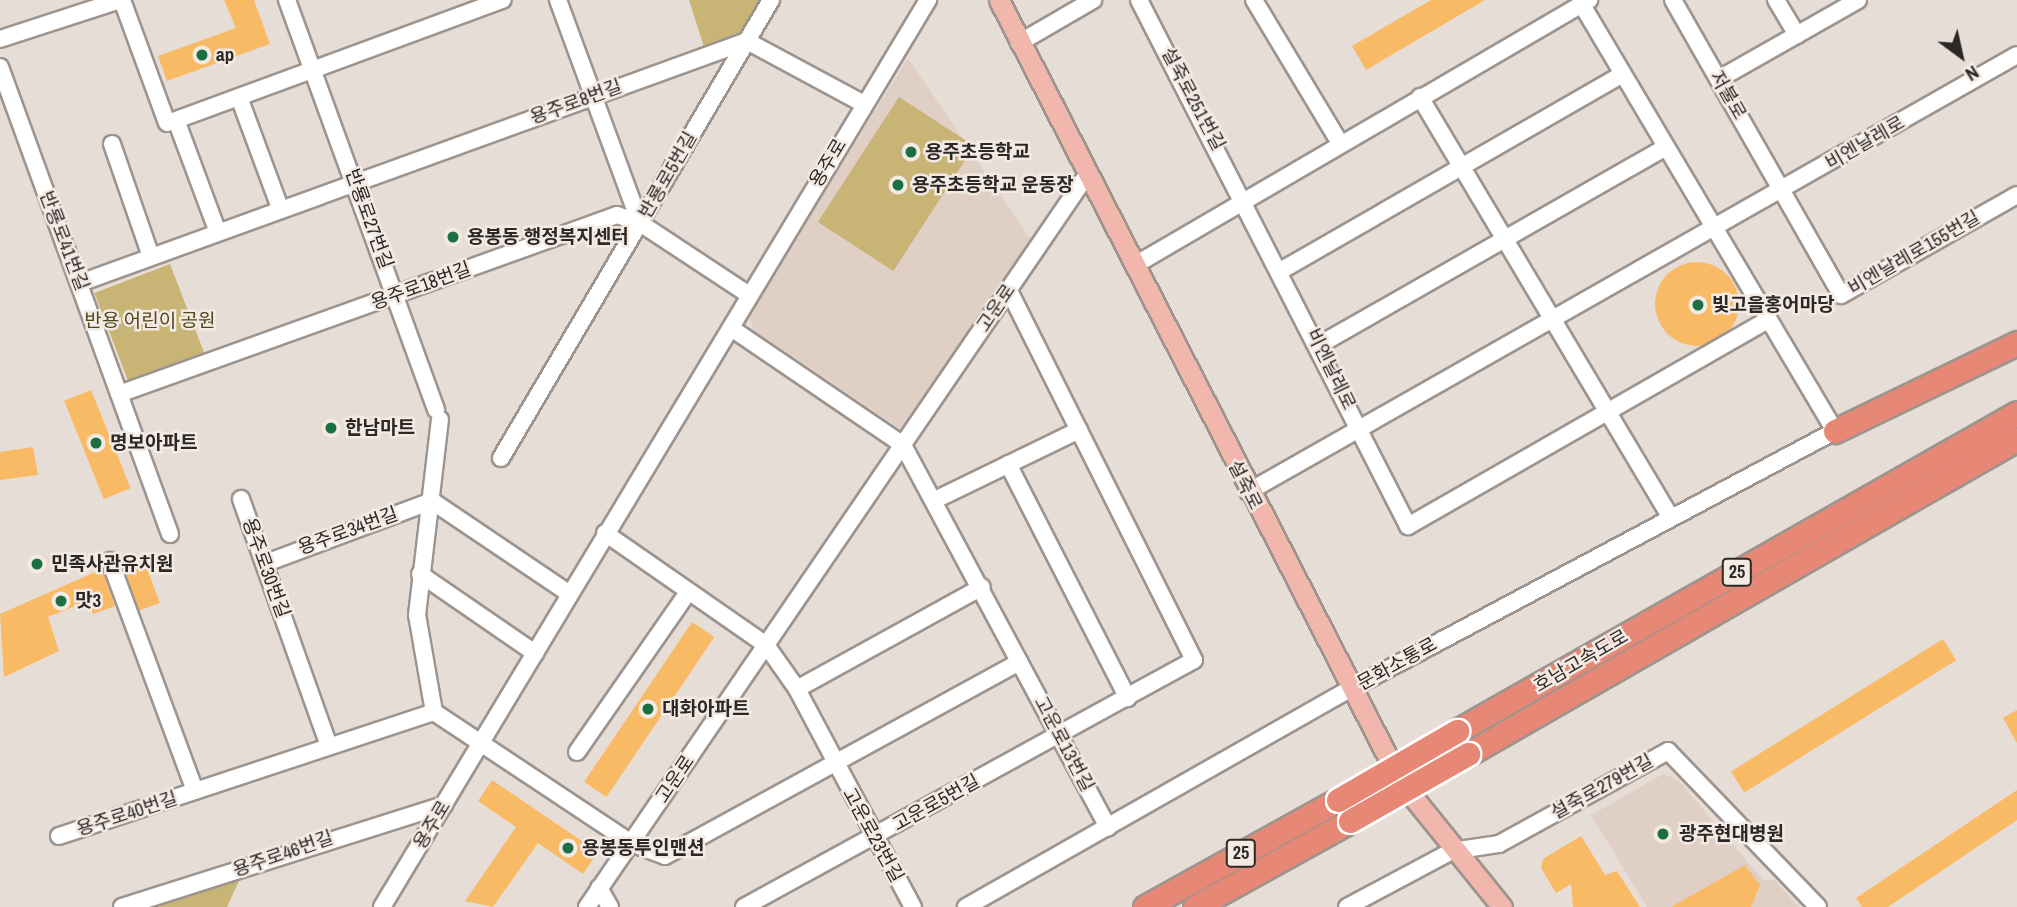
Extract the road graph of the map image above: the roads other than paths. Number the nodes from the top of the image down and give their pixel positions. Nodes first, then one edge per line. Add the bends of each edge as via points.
1 (121, 0) edge
2 (287, 0) edge
3 (503, 0) edge
4 (558, 0) edge
5 (771, 0) edge
6 (928, 0) edge
7 (999, 0) edge
8 (1093, 0) edge
9 (1139, 0) edge
10 (1254, 0) edge
11 (1674, 0) edge
12 (1776, 0) edge
13 (1858, 0) edge
14 (1586, 2) edge
15 (1797, 35) junction
16 (0, 39) edge
17 (747, 41) junction
18 (1020, 43) junction
19 (2017, 55) edge
20 (0, 66) edge
21 (313, 68) junction
22 (1621, 75) junction
23 (1719, 79) junction
24 (593, 96) junction
25 (239, 97) junction
26 (1420, 97) junction
27 (864, 104) junction
28 (172, 122) junction
29 (1340, 143) junction
30 (112, 144) dead end
31 (1664, 148) junction
32 (1461, 167) junction
33 (1089, 172) junction
34 (356, 181) junction
35 (1783, 190) junction
36 (2017, 195) edge
37 (1246, 198) junction
38 (280, 208) junction
39 (640, 223) junction
40 (1713, 229) junction
41 (217, 230) junction
42 (1504, 239) junction
43 (150, 254) junction
44 (1135, 265) junction
45 (1282, 270) junction
46 (80, 283) junction
47 (1009, 290) junction
48 (396, 295) junction
49 (749, 295) junction
50 (1301, 309) joint
51 (1553, 320) junction
52 (1768, 320) junction
53 (731, 328) junction
54 (2017, 343) edge
55 (1319, 345) junction
56 (119, 394) junction
57 (1607, 412) junction
58 (2017, 413) edge
59 (1361, 429) junction
60 (1079, 430) junction
61 (1835, 432) junction
62 (2017, 439) edge
63 (903, 444) junction
64 (500, 458) dead end
65 (1008, 464) junction
66 (1248, 492) junction
67 (241, 499) dead end
68 (937, 499) junction
69 (432, 501) junction
70 (1669, 515) junction
71 (606, 533) junction
72 (170, 534) dead end
73 (110, 561) dead end
74 (265, 562) junction
75 (420, 574) junction
76 (982, 587) junction
77 (688, 592) junction
78 (570, 594) junction
79 (766, 645) junction
80 (535, 653) junction
81 (1019, 662) junction
82 (1354, 687) junction
83 (797, 688) junction
84 (1128, 698) junction
85 (434, 712) junction
86 (1059, 735) junction
87 (483, 743) junction
88 (329, 746) junction
89 (577, 752) dead end
90 (834, 764) junction
91 (195, 792) junction
92 (444, 805) junction
93 (1108, 827) junction
94 (59, 836) dead end
95 (874, 837) junction
96 (631, 843) junction
97 (1452, 851) junction
98 (599, 888) junction
99 (122, 907) edge
100 (382, 907) edge
101 (587, 907) edge
102 (610, 907) edge
103 (744, 907) edge
104 (913, 907) edge
105 (965, 907) edge
106 (1145, 907) edge
107 (1195, 907) edge
108 (1346, 907) edge
109 (1502, 907) edge
110 (1818, 907) edge

1 - 16 street
1 - 28 street
2 - 21 street, 반룡로27번길
3 - 21 street
4 - 24 street
5 - 17 street, 반룡로5번길
6 - 27 street, 용주로
7 - 18 main road, 설죽로
8 - 18 street
9 - 37 street, 설죽로251번길
10 - 29 street
11 - 23 street, 저불로
12 - 15 street
13 - 15 street
14 - 22 street
14 - 26 street
15 - 23 street
17 - 24 street, 용주로8번길
17 - 27 street
17 - 39 street, 반룡로5번길
18 - 33 main road, 설죽로
19 - 35 street, 비엔날레로
20 - 46 street, 반룡로41번길
21 - 25 street
21 - 34 street, 반룡로27번길
22 - 31 street
22 - 32 street
23 - 35 street, 저불로
24 - 34 street, 용주로8번길
24 - 39 street
25 - 28 street
25 - 38 street
26 - 29 street
26 - 32 street
27 - 49 street, 용주로
28 - 41 street
29 - 37 street
30 - 43 street
31 - 40 street
31 - 42 street
32 - 42 street
32 - 45 street
33 - 44 main road, 설죽로
33 - 47 street, 고운로
34 - 38 street, 용주로8번길
34 - 48 street, 반룡로27번길
35 - 36 street, 비엔날레로155번길 via 1842,295
35 - 40 street, 비엔날레로
37 - 44 street
37 - 45 street, 설죽로251번길
38 - 41 street, 용주로8번길
39 - 48 street, 용주로18번길 via 617,215
39 - 49 street, 용주로18번길
39 - 64 street, 반룡로5번길
40 - 51 street, 비엔날레로
40 - 52 street
41 - 43 street, 용주로8번길
42 - 51 street
42 - 55 street
43 - 46 street, 용주로8번길
44 - 66 main road, 설죽로
45 - 50 street, 설죽로251번길
46 - 56 street, 반룡로41번길
47 - 60 street, 고운로5번길
47 - 63 street, 고운로
48 - 56 street, 용주로18번길
48 - 69 street, 반룡로27번길 via 438,414
49 - 53 street, 용주로
50 - 55 street, 비엔날레로
51 - 57 street
51 - 59 street, 비엔날레로
52 - 57 street
52 - 61 street
53 - 63 street
53 - 71 street, 용주로
54 - 61 highway
55 - 59 street, 비엔날레로
56 - 72 street, 반룡로41번길
57 - 59 street, 비엔날레로 via 1408,526
57 - 70 street
58 - 106 highway, 호남고속도로 / 25, bridge
59 - 66 street, 비엔날레로
60 - 65 street
60 - 84 street, 고운로5번길 via 1194,660
61 - 70 street, 문화소통로
62 - 107 highway, 호남고속도로 / 25, bridge
63 - 68 street, 고운로13번길
63 - 79 street, 고운로
65 - 68 street
65 - 84 street
66 - 82 main road, 설죽로
67 - 74 street, 용주로30번길
68 - 76 street, 고운로13번길
69 - 74 street, 용주로34번길
69 - 75 street, 용주로34번길
69 - 78 street
70 - 82 street, 문화소통로
71 - 77 street
71 - 78 street, 용주로
73 - 91 street, 용주로40번길
74 - 88 street, 용주로30번길
75 - 80 street
75 - 85 street via 417,615
76 - 81 street, 고운로13번길
76 - 83 street
77 - 79 street
77 - 89 street
78 - 80 street, 용주로
79 - 83 street, 고운로23번길
79 - 96 street, 고운로
80 - 87 street, 용주로
81 - 86 street, 고운로13번길
81 - 90 street, 고운로23번길
82 - 93 street, 문화소통로
82 - 97 main road, 설죽로 via 1400,781
83 - 90 street, 고운로23번길
84 - 86 street, 고운로5번길
85 - 87 street
85 - 88 street, 용주로40번길
86 - 93 street, 고운로13번길
86 - 95 street, 고운로5번길
87 - 92 street, 용주로
87 - 96 street
88 - 91 street, 용주로40번길
90 - 95 street, 고운로23번길
90 - 96 street, 고운로23번길 via 665,856
91 - 94 street, 용주로40번길
92 - 99 street, 용주로46번길
92 - 100 street, 용주로
93 - 105 street, 문화소통로
95 - 103 street, 고운로5번길
95 - 104 street, 고운로23번길
96 - 98 street, 고운로
97 - 108 street
97 - 109 main road, 설죽로
97 - 110 street, 설죽로279번길 via 1499,844 1668,751
98 - 101 street, 고운로
98 - 102 street

